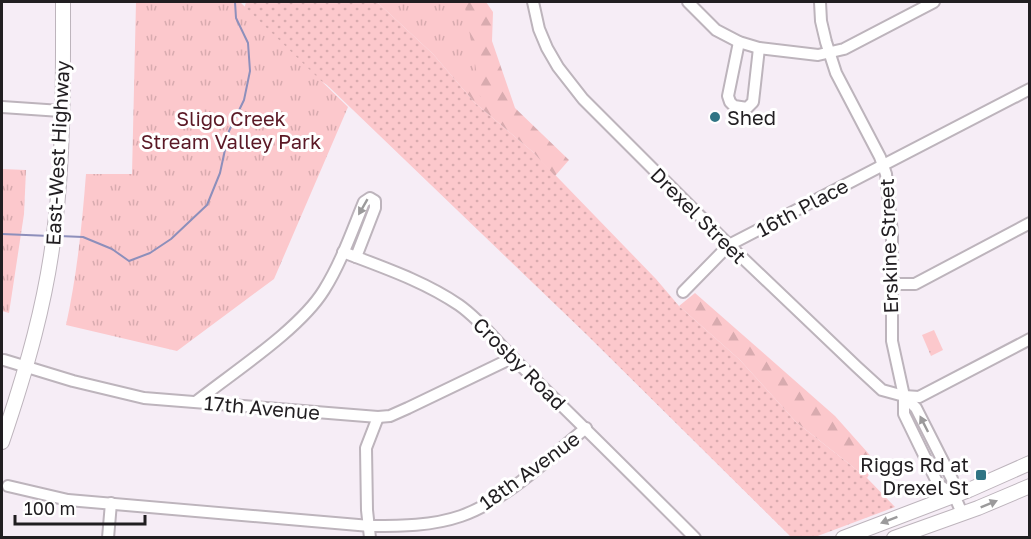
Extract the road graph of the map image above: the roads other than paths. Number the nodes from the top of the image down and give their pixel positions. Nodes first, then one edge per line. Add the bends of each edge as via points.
1 (63, 2) edge
2 (533, 2) edge
3 (688, 2) edge
4 (820, 2) edge
5 (934, 2) edge
6 (739, 42) junction
7 (759, 48) junction
8 (829, 54) junction
9 (1029, 88) edge
10 (2, 107) edge
11 (62, 111) junction
12 (884, 164) junction
13 (1029, 223) edge
14 (729, 245) junction
15 (343, 252) junction
16 (356, 257) junction
17 (893, 284) junction
18 (683, 292) dead end
19 (1029, 339) edge
20 (512, 358) junction
21 (4, 360) dead end
22 (27, 367) junction
23 (903, 396) junction
24 (197, 401) junction
25 (378, 417) junction
26 (586, 428) junction
27 (2, 442) edge
28 (1029, 464) edge
29 (8, 486) dead end
30 (1029, 486) edge
31 (954, 495) junction
32 (111, 503) junction
33 (962, 513) junction
34 (370, 532) edge
35 (108, 537) edge
36 (695, 537) edge
37 (843, 537) edge
38 (894, 537) edge

1 - 11 main road, East-West Highway
2 - 14 street, Drexel Street via 547,48 583,99
3 - 6 street via 716,30
4 - 8 street, Erskine Street
5 - 8 street
6 - 7 street
6 - 7 street via 728,96 730,102 741,108 753,102
7 - 8 street
8 - 12 street, Erskine Street
9 - 12 street, 16th Place
10 - 11 street
11 - 22 main road, East-West Highway via 55,226
12 - 14 street, 16th Place
12 - 17 street, Erskine Street via 891,211
13 - 17 street via 915,284
14 - 18 street, 16th Place
14 - 23 street, Drexel Street via 882,390
15 - 16 street, Crosby Road
16 -> 15 street via 375,208 373,198 364,202
15 - 24 street via 314,304
16 - 20 street, Crosby Road via 459,305 484,325
17 - 23 street, Erskine Street via 892,341
19 - 23 street via 919,397
20 - 25 street, 17th Avenue via 390,416
20 - 26 street, Crosby Road
21 - 22 street, 17th Avenue
22 - 24 street, 17th Avenue via 144,398
22 - 27 main road, East-West Highway
23 - 31 street via 904,414 938,484
24 - 25 street, 17th Avenue
25 - 34 street via 366,448
26 - 34 street, 18th Avenue via 501,495 472,511 451,519
26 - 36 street, Crosby Road
28 - 31 main road
29 - 32 street, 18th Avenue via 59,499
33 -> 30 main road
31 - 33 street
31 -> 37 main road
32 - 34 street, 18th Avenue
32 - 35 street
33 - 38 main road

